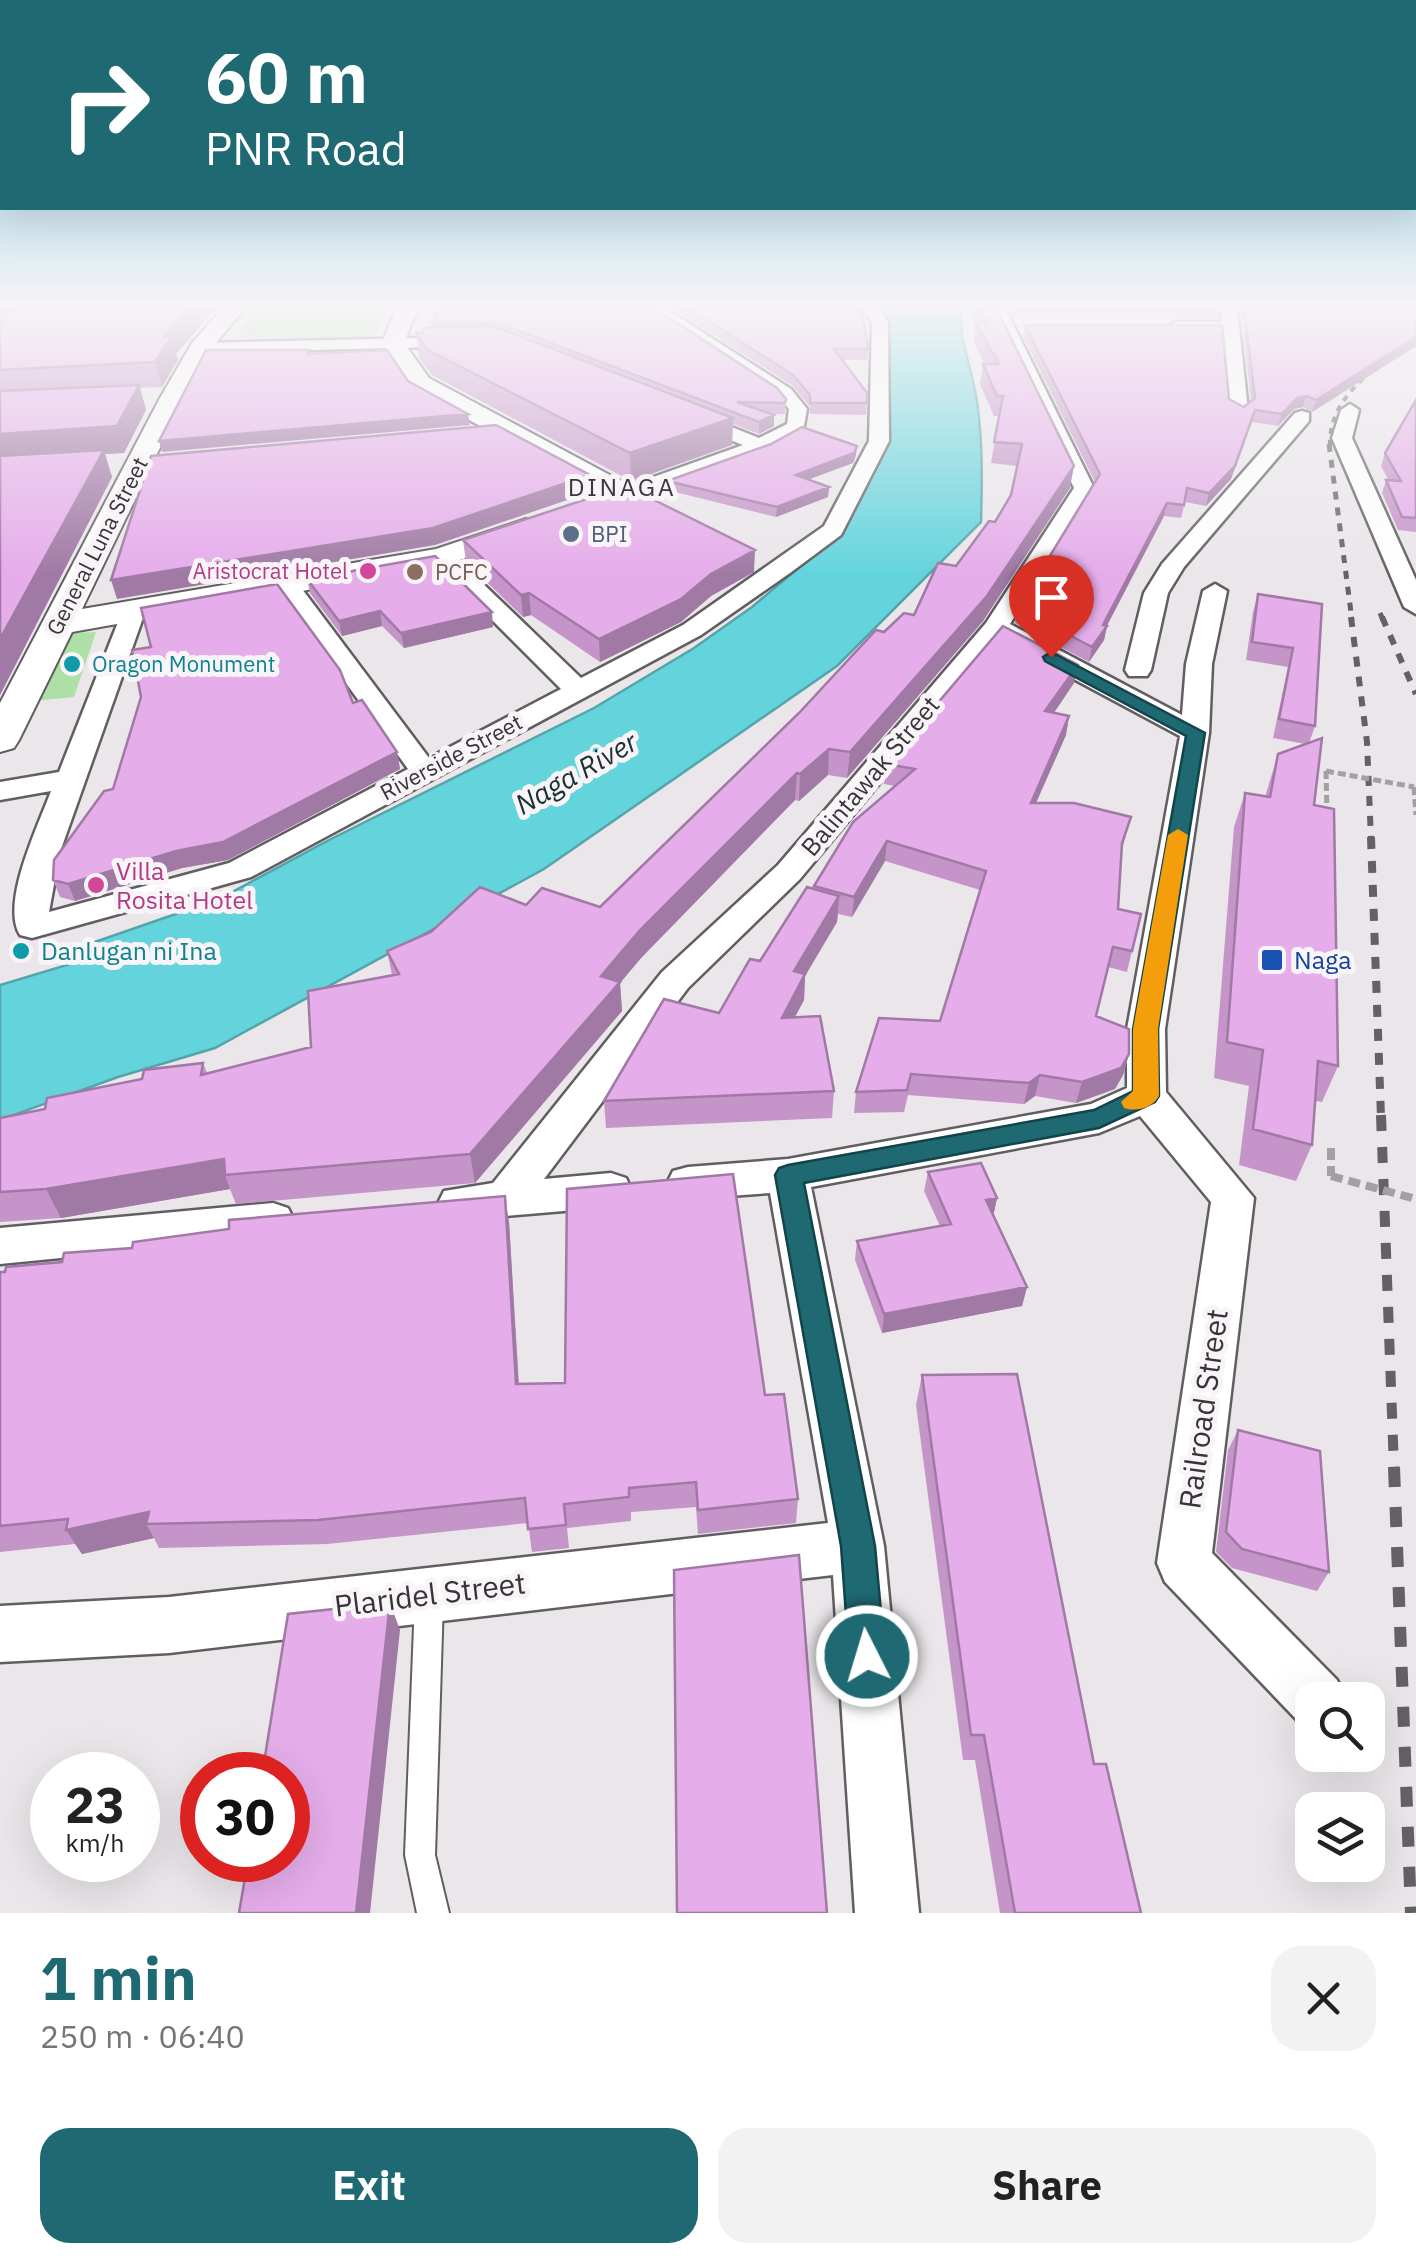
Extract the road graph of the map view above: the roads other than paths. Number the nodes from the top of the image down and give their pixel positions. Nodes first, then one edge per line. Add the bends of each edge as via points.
1 (446, 397) edge
2 (789, 397) edge
3 (879, 397) edge
4 (1044, 397) edge
5 (1238, 397) edge
6 (172, 398) joint
7 (134, 400) edge
8 (1239, 410) edge
9 (1350, 410) dead end
10 (674, 411) edge
11 (1302, 417) edge
12 (512, 431) junction
13 (472, 434) edge
14 (762, 446) junction
15 (149, 463) junction
16 (99, 466) edge
17 (624, 494) junction
18 (588, 507) edge
19 (659, 510) edge
20 (551, 519) edge
21 (442, 557) junction
22 (288, 586) junction
23 (1215, 590) dead end
24 (1416, 607) edge
25 (133, 612) junction
26 (47, 626) junction
27 (996, 626) junction
28 (1199, 664) junction
29 (1138, 670) junction
30 (1079, 672) junction
31 (578, 690) junction
32 (1196, 733) junction
33 (0, 740) edge
34 (424, 770) junction
35 (71, 779) junction
36 (0, 791) edge
37 (16, 931) edge
38 (1146, 1096) junction
39 (788, 1175) junction
40 (506, 1198) junction
41 (428, 1206) edge
42 (312, 1216) edge
43 (0, 1246) edge
44 (858, 1546) junction
45 (429, 1596) junction
46 (0, 1634) edge
47 (1300, 1682) edge
48 (432, 1913) edge
49 (888, 1913) edge

1 - 12 main road
2 - 14 street via 798,409 796,427
3 - 31 street, Riverside Street via 879,441 833,530 773,564 692,630
4 - 27 street, Balintawak Street via 1084,488
5 - 8 street
6 - 7 main road
6 - 15 main road, General Luna Street
9 - 24 street via 1342,438
10 - 14 street
11 - 29 street via 1174,564 1156,593
12 - 13 street
12 - 17 main road
14 - 17 street
15 - 16 main road
15 - 26 main road, General Luna Street
17 - 18 main road
17 - 19 street
20 - 21 main road
21 - 22 main road
21 - 31 street
22 - 25 main road
22 - 34 street
23 - 28 street
25 - 26 main road
25 - 35 street, Riverside Street
26 - 33 main road, General Luna Street
27 - 30 street
27 - 40 street, Balintawak Street via 789,872 675,980
28 - 29 street
28 - 32 street
29 - 30 street
30 - 32 street
31 - 34 street, Riverside Street
32 - 38 street via 1146,1029
34 - 37 street, Riverside Street via 240,870
35 - 36 street
35 - 37 street, Riverside Street
38 - 39 street via 1099,1118
38 - 47 street, Railroad Street via 1232,1198 1184,1563
39 - 40 street
39 - 44 street
40 - 41 street
42 - 43 street
44 - 45 street, Plaridel Street
44 - 49 street
45 - 46 street, Plaridel Street via 170,1625
45 - 48 lane via 420,1855

